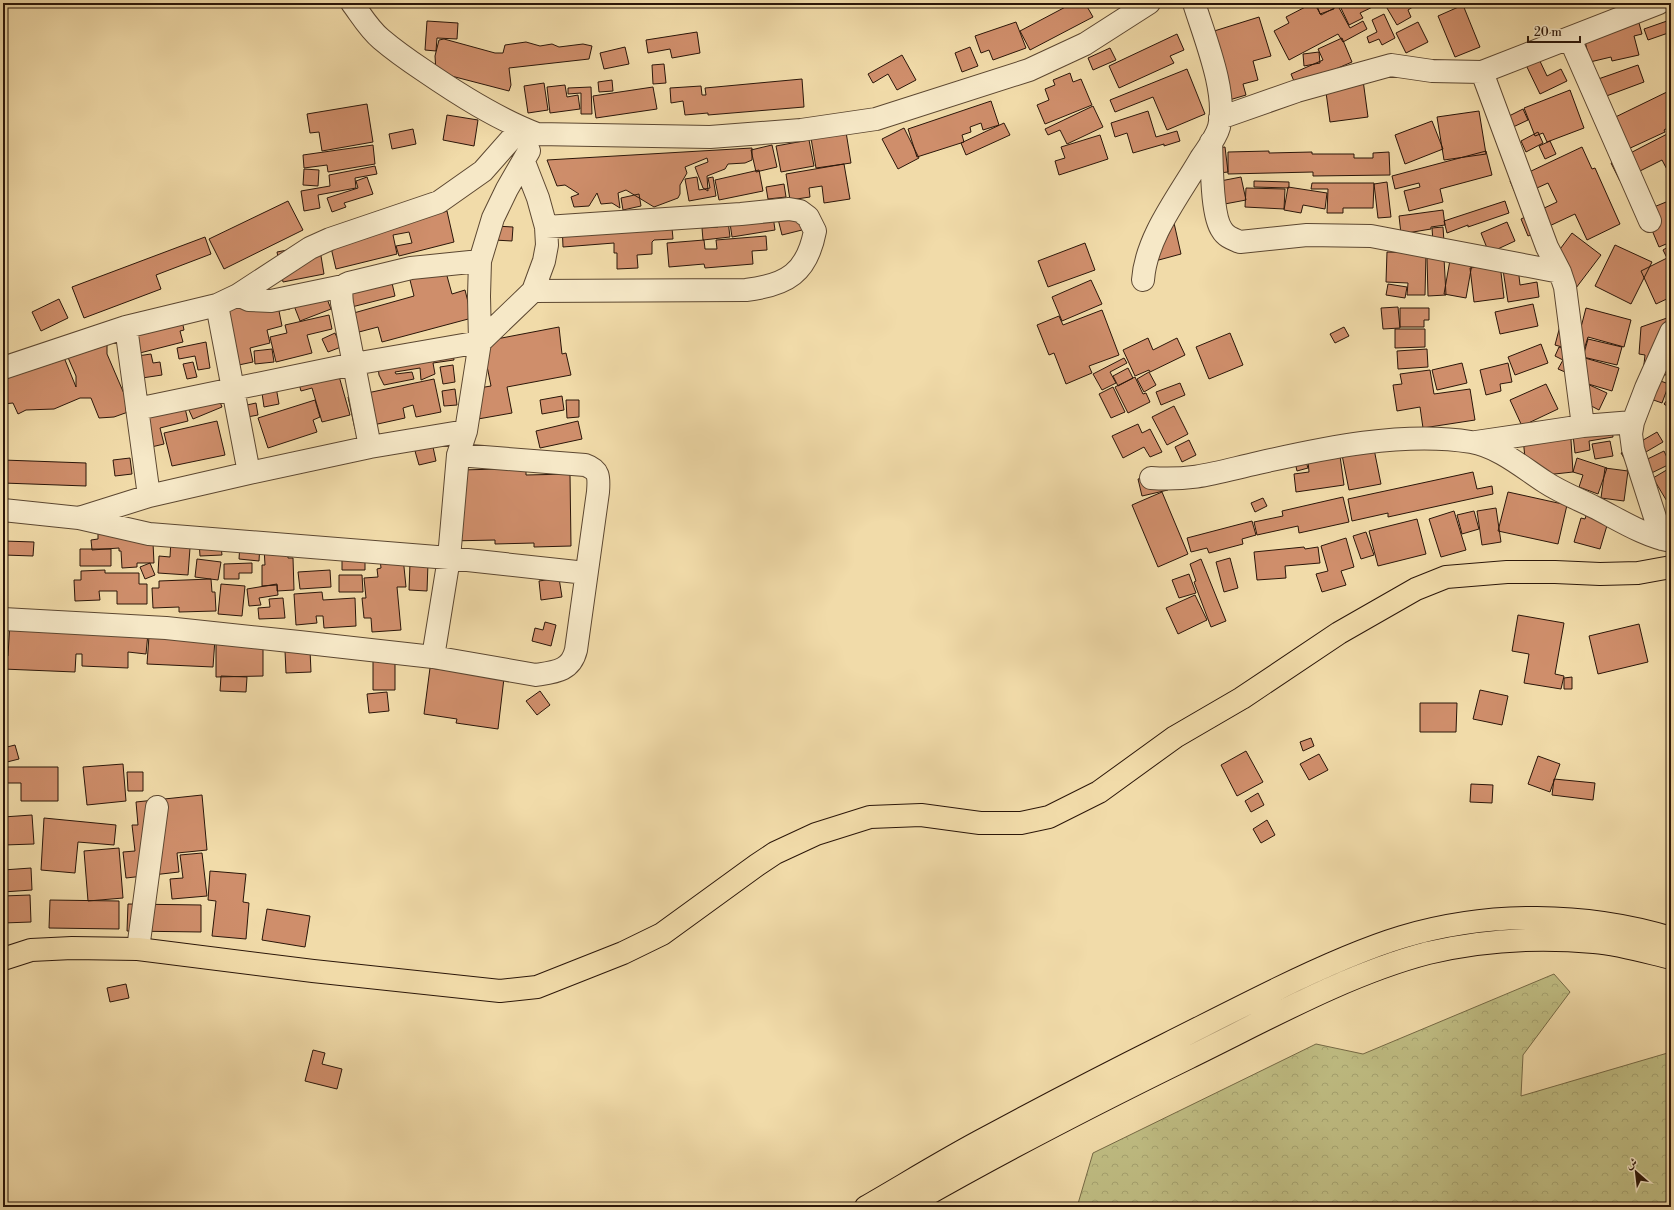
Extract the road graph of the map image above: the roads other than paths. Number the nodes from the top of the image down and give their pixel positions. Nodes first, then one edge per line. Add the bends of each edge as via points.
1 (352, 3) edge
2 (1149, 3) edge
3 (1194, 3) edge
4 (1659, 3) edge
5 (1570, 39) junction
6 (1482, 72) junction
7 (1220, 118) junction
8 (529, 131) junction
9 (1211, 142) junction
10 (524, 162) junction
11 (1650, 221) dead end
12 (546, 227) junction
13 (480, 261) junction
14 (1560, 272) junction
15 (1143, 280) dead end
16 (343, 286) junction
17 (533, 291) junction
18 (238, 295) junction
19 (217, 305) junction
20 (126, 327) junction
21 (1671, 332) edge
22 (480, 342) junction
23 (354, 364) junction
24 (3, 368) edge
25 (233, 388) junction
26 (137, 409) junction
27 (1633, 422) junction
28 (1583, 426) junction
29 (466, 431) junction
30 (1472, 442) junction
31 (370, 447) junction
32 (458, 455) junction
33 (249, 473) junction
34 (1151, 478) dead end
35 (149, 496) junction
36 (3, 510) edge
37 (79, 518) junction
38 (1667, 540) edge
39 (449, 558) junction
40 (1671, 567) edge
41 (586, 573) junction
42 (3, 619) edge
43 (433, 657) junction
44 (157, 807) dead end
45 (1671, 938) edge
46 (138, 950) junction
47 (1671, 958) edge
48 (3, 959) edge
49 (866, 1207) edge
50 (905, 1207) edge

1 - 8 street via 370,28 396,51 447,87
2 - 8 street via 1085,44 1029,70 876,119 801,130 710,137
3 - 7 street via 1214,66 1221,97
4 - 5 street
5 - 6 street
5 - 11 street
6 - 7 street via 1432,71 1391,65 1297,91
6 - 14 street via 1547,247
7 - 9 street via 1219,127
8 - 10 street
8 - 18 street via 483,171 439,202 310,248
9 - 14 street via 1217,223 1229,238 1234,240 1240,242 1307,235 1371,236
9 - 15 street via 1158,230 1147,255
10 - 12 street
10 - 13 street via 493,218
12 - 17 street via 544,261
12 - 17 street via 789,209 800,211 808,217 815,231 812,246 791,278 764,288
13 - 16 street via 411,268
13 - 22 street
14 - 28 street via 1568,305
16 - 18 street via 271,301 250,300
16 - 23 street via 342,302
17 - 22 street
18 - 19 street
19 - 20 street
19 - 25 street
20 - 24 street
20 - 26 street
21 - 27 street
22 - 23 street
22 - 29 street
23 - 25 street
23 - 31 street
25 - 26 street
25 - 33 street
26 - 35 street
27 - 28 street
27 - 38 street via 1633,449
28 - 30 street
29 - 31 street
29 - 32 street
30 - 34 street via 1422,438 1326,448 1200,477 1170,480
30 - 38 street via 1499,452 1547,484
31 - 33 street
32 - 39 street
32 - 41 street via 592,467 598,475 599,483
33 - 35 street
35 - 37 street
36 - 37 street
37 - 39 street via 149,534
39 - 41 street
39 - 43 street
40 - 46 main road via 1638,573 1507,572 1446,577 1395,600 1242,698 1175,737 1099,792 1049,817 1021,824 980,823 921,815 870,817 816,834 756,865 662,934 623,953 536,987 500,991
41 - 43 street via 576,650 574,659 566,668 536,675
42 - 43 street via 166,628
44 - 46 street
45 - 49 main road via 1654,932 1573,918 1526,918 1484,920 1445,927 1403,937 1355,953 1207,1024 986,1138
46 - 48 main road via 31,950
47 - 50 main road via 1595,942 1520,940 1428,953 1382,968 1329,990 1132,1086 969,1170

